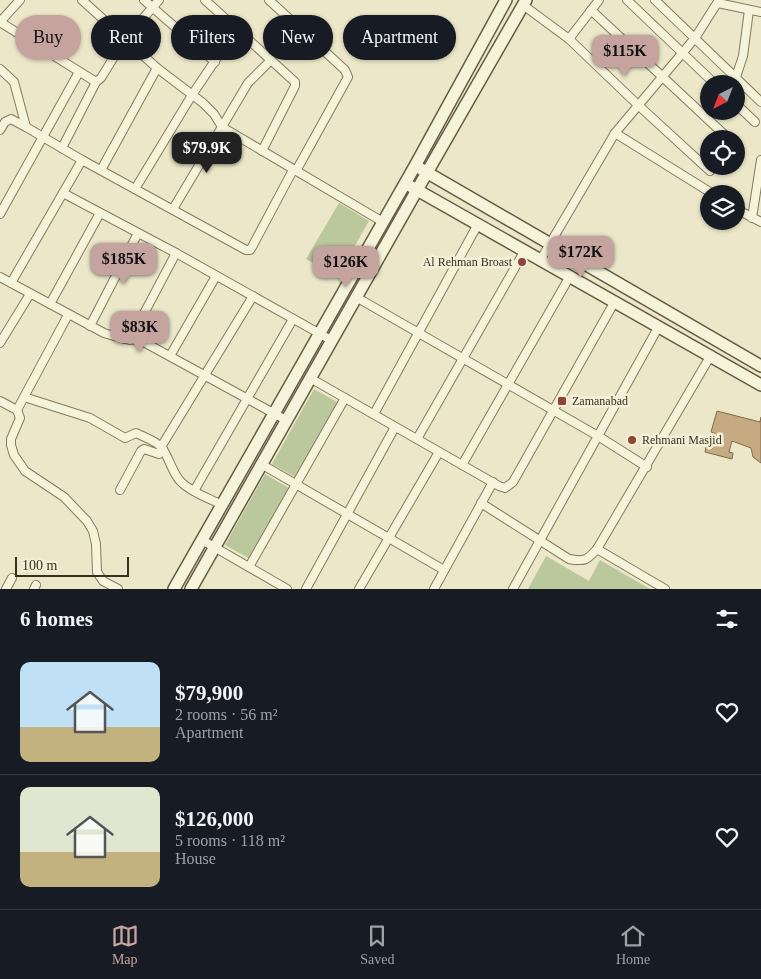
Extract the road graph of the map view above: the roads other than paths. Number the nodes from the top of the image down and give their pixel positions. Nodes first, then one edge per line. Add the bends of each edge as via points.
1 (20, 0) edge
2 (82, 0) edge
3 (144, 0) edge
4 (159, 0) edge
5 (205, 0) edge
6 (269, 0) edge
7 (506, 0) edge
8 (598, 0) edge
9 (627, 0) edge
10 (655, 0) edge
11 (525, 2) edge
12 (718, 2) edge
13 (152, 8) junction
14 (591, 10) junction
15 (749, 10) junction
16 (761, 12) edge
17 (99, 15) edge
18 (146, 15) edge
19 (222, 15) edge
20 (0, 22) edge
21 (695, 38) junction
22 (569, 39) junction
23 (253, 43) edge
24 (263, 52) edge
25 (683, 53) junction
26 (112, 60) edge
27 (148, 60) edge
28 (271, 60) joint
29 (214, 62) joint
30 (157, 68) junction
31 (0, 69) edge
32 (78, 72) junction
33 (706, 75) edge
34 (734, 75) edge
35 (737, 75) edge
36 (663, 77) junction
37 (96, 82) junction
38 (745, 86) edge
39 (192, 95) junction
40 (761, 102) edge
41 (638, 105) junction
42 (745, 113) edge
43 (755, 122) dead end
44 (1, 127) edge
45 (26, 127) junction
46 (222, 127) junction
47 (720, 130) edge
48 (616, 133) junction
49 (42, 137) junction
50 (62, 148) junction
51 (262, 151) junction
52 (82, 160) junction
53 (761, 160) edge
54 (700, 162) edge
55 (415, 166) junction
56 (101, 170) junction
57 (295, 171) junction
58 (426, 173) junction
59 (405, 183) junction
60 (700, 186) edge
61 (135, 189) junction
62 (417, 190) junction
63 (63, 193) junction
64 (173, 209) junction
65 (100, 212) junction
66 (0, 214) edge
67 (745, 214) edge
68 (752, 218) junction
69 (383, 222) junction
70 (761, 222) edge
71 (478, 224) junction
72 (138, 233) junction
73 (549, 244) junction
74 (525, 250) junction
75 (176, 253) junction
76 (541, 259) junction
77 (216, 276) junction
78 (570, 276) junction
79 (0, 277) edge
80 (12, 284) junction
81 (30, 294) junction
82 (253, 296) junction
83 (356, 297) junction
84 (615, 301) junction
85 (50, 304) junction
86 (68, 315) junction
87 (293, 319) junction
88 (90, 326) junction
89 (659, 326) junction
90 (320, 333) junction
91 (418, 333) junction
92 (130, 340) junction
93 (331, 340) junction
94 (0, 343) edge
95 (711, 355) junction
96 (170, 356) junction
97 (463, 358) junction
98 (761, 366) edge
99 (204, 376) junction
100 (310, 378) junction
101 (508, 384) junction
102 (761, 385) edge
103 (24, 397) junction
104 (345, 398) junction
105 (248, 399) junction
106 (0, 401) edge
107 (17, 410) junction
108 (554, 411) junction
109 (273, 413) junction
110 (374, 414) junction
111 (286, 420) junction
112 (395, 427) junction
113 (598, 436) junction
114 (418, 440) junction
115 (162, 448) junction
116 (439, 452) junction
117 (261, 464) junction
118 (462, 465) junction
119 (647, 467) junction
120 (493, 482) junction
121 (296, 484) junction
122 (120, 490) dead end
123 (194, 491) junction
124 (481, 503) junction
125 (222, 505) junction
126 (347, 514) junction
127 (389, 538) junction
128 (540, 539) junction
129 (202, 540) junction
130 (214, 547) junction
131 (597, 549) junction
132 (250, 567) junction
133 (444, 570) junction
134 (12, 578) dead end
135 (281, 588) edge
136 (6, 589) edge
137 (118, 589) edge
138 (174, 589) edge
139 (190, 589) edge
140 (306, 589) edge
141 (359, 589) edge
142 (434, 589) edge
143 (512, 589) edge
144 (665, 589) edge

1 - 20 street
2 - 17 street
3 - 13 street
4 - 13 street
5 - 19 street
6 - 57 street via 345,70 348,77
7 - 55 main road
8 - 14 street
9 - 25 street
10 - 21 street
11 - 22 street
11 - 58 main road
12 - 15 street
12 - 21 street
13 - 18 street
13 - 29 street
14 - 22 street
14 - 36 street
15 - 16 street
15 - 35 street
20 - 32 street
21 - 25 street
21 - 34 street
22 - 41 street
23 - 24 street
25 - 33 street
25 - 36 street
26 - 37 street
27 - 30 street
28 - 46 street via 248,83
28 - 51 street via 295,84
29 - 39 street
30 - 39 street
30 - 56 street
31 - 45 street via 14,82
32 - 37 street
32 - 49 street
36 - 41 street
36 - 47 street
37 - 50 street
38 - 40 street
39 - 46 street via 214,114
39 - 61 street
41 - 48 street
41 - 54 street
42 - 43 street
44 - 45 street via 8,119
45 - 49 street
46 - 51 street
46 - 64 street
48 - 60 street
48 - 73 street
49 - 50 street
49 - 66 street
50 - 52 street
51 - 57 street
52 - 56 street
52 - 63 street
53 - 68 street
55 - 58 main road
55 - 59 main road
56 - 61 street
57 - 64 street via 250,250
57 - 69 street
58 - 62 main road
58 - 73 main road
59 - 62 main road
59 - 69 main road
61 - 64 street
62 - 71 main road
62 - 83 main road
63 - 65 street
63 - 80 street
65 - 72 street
65 - 85 street
67 - 68 street
68 - 70 street
69 - 90 main road
71 - 74 main road
71 - 91 street
72 - 75 street
72 - 88 street
73 - 76 street
73 - 98 main road
74 - 76 main road
74 - 97 street
75 - 77 street
75 - 92 street
76 - 78 main road
77 - 82 street
77 - 96 street
78 - 84 main road
78 - 101 street
79 - 80 street
80 - 81 street
81 - 85 street
81 - 94 street
82 - 87 street
82 - 99 street
83 - 91 street
83 - 93 main road
84 - 89 main road
84 - 108 street
85 - 86 street
86 - 88 street
86 - 103 street
87 - 90 street
87 - 105 street
88 - 92 street
89 - 95 main road
89 - 113 street
90 - 93 street
90 - 109 main road
91 - 97 street
91 - 110 street
92 - 96 street via 140,340
93 - 100 main road
95 - 102 main road
95 - 119 street
96 - 99 street
97 - 101 street
97 - 114 street
99 - 105 street
99 - 115 street
100 - 104 street
100 - 111 main road
101 - 108 street
101 - 118 street
103 - 107 street
103 - 115 street via 90,418 125,438 136,433
104 - 110 street
104 - 121 street
105 - 109 street
105 - 123 street
106 - 107 street
107 - 137 street via 20,418 11,439 14,455 25,471 64,497 87,521 96,544 97,572 103,581
108 - 113 street
108 - 120 street via 513,482 505,488
109 - 111 street
109 - 125 main road
110 - 112 street
111 - 117 main road
112 - 114 street
112 - 126 street
113 - 119 street
113 - 128 street
114 - 116 street
115 - 122 street via 159,454 141,451
115 - 123 street via 181,482
116 - 118 street
116 - 127 street
117 - 121 street
117 - 130 main road
118 - 120 street
119 - 131 street
120 - 124 street
121 - 126 street
121 - 132 street
123 - 125 street
124 - 128 street
124 - 133 street
125 - 129 main road
126 - 127 street
126 - 140 street
127 - 133 street
127 - 141 street
128 - 131 street via 569,559 580,561 588,559
128 - 143 street
129 - 130 street
129 - 138 main road
130 - 132 street
130 - 139 main road
131 - 144 street
132 - 135 street
133 - 142 street
134 - 136 street

